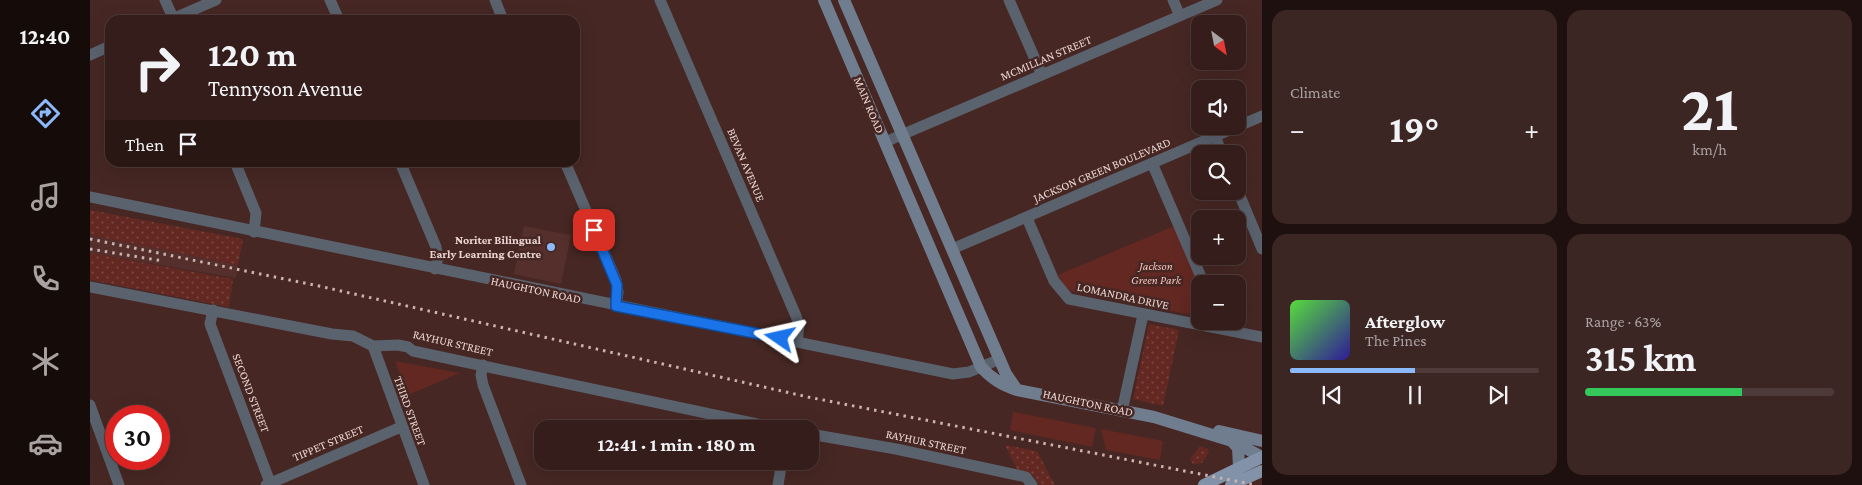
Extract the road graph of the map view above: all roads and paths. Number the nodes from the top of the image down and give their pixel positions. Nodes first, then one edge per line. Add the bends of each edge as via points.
1 (165, 0) edge
2 (216, 0) edge
3 (330, 0) edge
4 (495, 0) edge
5 (660, 0) edge
6 (824, 0) edge
7 (844, 0) edge
8 (1009, 0) edge
9 (1173, 0) edge
10 (1218, 0) edge
11 (170, 15) edge
12 (183, 15) edge
13 (337, 15) edge
14 (501, 15) edge
15 (1180, 16) junction
16 (105, 48) edge
17 (90, 55) edge
18 (1042, 75) junction
19 (1262, 116) edge
20 (902, 134) junction
21 (1214, 136) junction
22 (885, 142) junction
23 (1218, 145) edge
24 (1152, 163) junction
25 (237, 167) edge
26 (402, 167) edge
27 (567, 167) edge
28 (90, 197) edge
29 (1242, 200) edge
30 (932, 202) junction
31 (914, 210) junction
32 (1028, 218) junction
33 (254, 232) junction
34 (952, 249) junction
35 (1262, 249) edge
36 (435, 269) junction
37 (1200, 275) edge
38 (90, 287) edge
39 (616, 306) junction
40 (213, 310) junction
41 (1143, 315) junction
42 (1191, 321) edge
43 (1235, 330) edge
44 (1262, 336) edge
45 (797, 342) junction
46 (374, 346) junction
47 (1000, 359) junction
48 (483, 365) junction
49 (981, 367) junction
50 (1018, 390) junction
51 (90, 405) edge
52 (1122, 410) junction
53 (739, 420) edge
54 (401, 427) junction
55 (1262, 435) edge
56 (819, 436) edge
57 (1236, 438) junction
58 (1262, 441) edge
59 (1262, 457) edge
60 (1239, 468) junction
61 (780, 470) edge
62 (1262, 471) edge
63 (269, 484) edge
64 (120, 485) edge
65 (424, 485) edge
66 (521, 485) edge
67 (778, 485) edge
68 (1032, 485) edge
69 (1204, 485) edge
70 (1231, 485) edge

1 - 11 street
2 - 12 street
3 - 13 street
4 - 14 street
5 - 45 street, BEVAN AVENUE via 796,316 799,325
6 - 22 main road, MAIN ROAD
7 - 20 main road, MAIN ROAD
8 - 18 street
9 - 15 street
10 - 15 street, MCMILLAN STREET
15 - 18 street, MCMILLAN STREET
16 - 17 street
18 - 20 street, MCMILLAN STREET
19 - 21 street, JACKSON GREEN BOULEVARD
20 - 22 street, MCMILLAN STREET
20 - 30 main road, MAIN ROAD
21 - 23 street
21 - 24 street, JACKSON GREEN BOULEVARD
22 - 31 main road, MAIN ROAD
24 - 32 street, JACKSON GREEN BOULEVARD
24 - 37 street
25 - 33 street via 256,213
26 - 36 street via 436,247
27 - 39 street via 616,280
28 - 33 street, HAUGHTON ROAD
29 - 35 street
30 - 31 main road
30 - 34 main road, MAIN ROAD
31 - 49 main road, MAIN ROAD
32 - 34 street, JACKSON GREEN BOULEVARD
32 - 41 street, LOMANDRA DRIVE via 1054,281 1069,299
33 - 36 street, HAUGHTON ROAD
34 - 47 main road, MAIN ROAD
36 - 39 street, HAUGHTON ROAD
38 - 40 street, RAYHUR STREET
39 - 45 street, HAUGHTON ROAD
40 - 46 street, RAYHUR STREET via 353,336
40 - 63 street, SECOND STREET via 210,324
41 - 42 street, LOMANDRA DRIVE
41 - 52 street
43 - 44 street, LOMANDRA DRIVE
45 - 49 street, HAUGHTON ROAD via 953,374
46 - 48 street, RAYHUR STREET via 408,346 413,350
46 - 54 street, THIRD STREET
47 - 49 street, HAUGHTON ROAD
47 - 50 main road via 1009,380
48 - 53 street, RAYHUR STREET
48 - 66 street via 483,385
49 - 50 main road, HAUGHTON ROAD via 995,381
50 - 52 main road, HAUGHTON ROAD
51 - 64 street
52 - 57 main road, HAUGHTON ROAD
54 - 63 street, TIPPET STREET
54 - 65 street, THIRD STREET
55 - 57 main road
56 - 68 street, RAYHUR STREET via 1017,475
57 - 58 main road, HAUGHTON ROAD
57 - 59 main road, HAUGHTON ROAD
57 - 60 main road
59 - 60 main road
60 - 69 main road
61 - 67 street
62 - 70 main road

